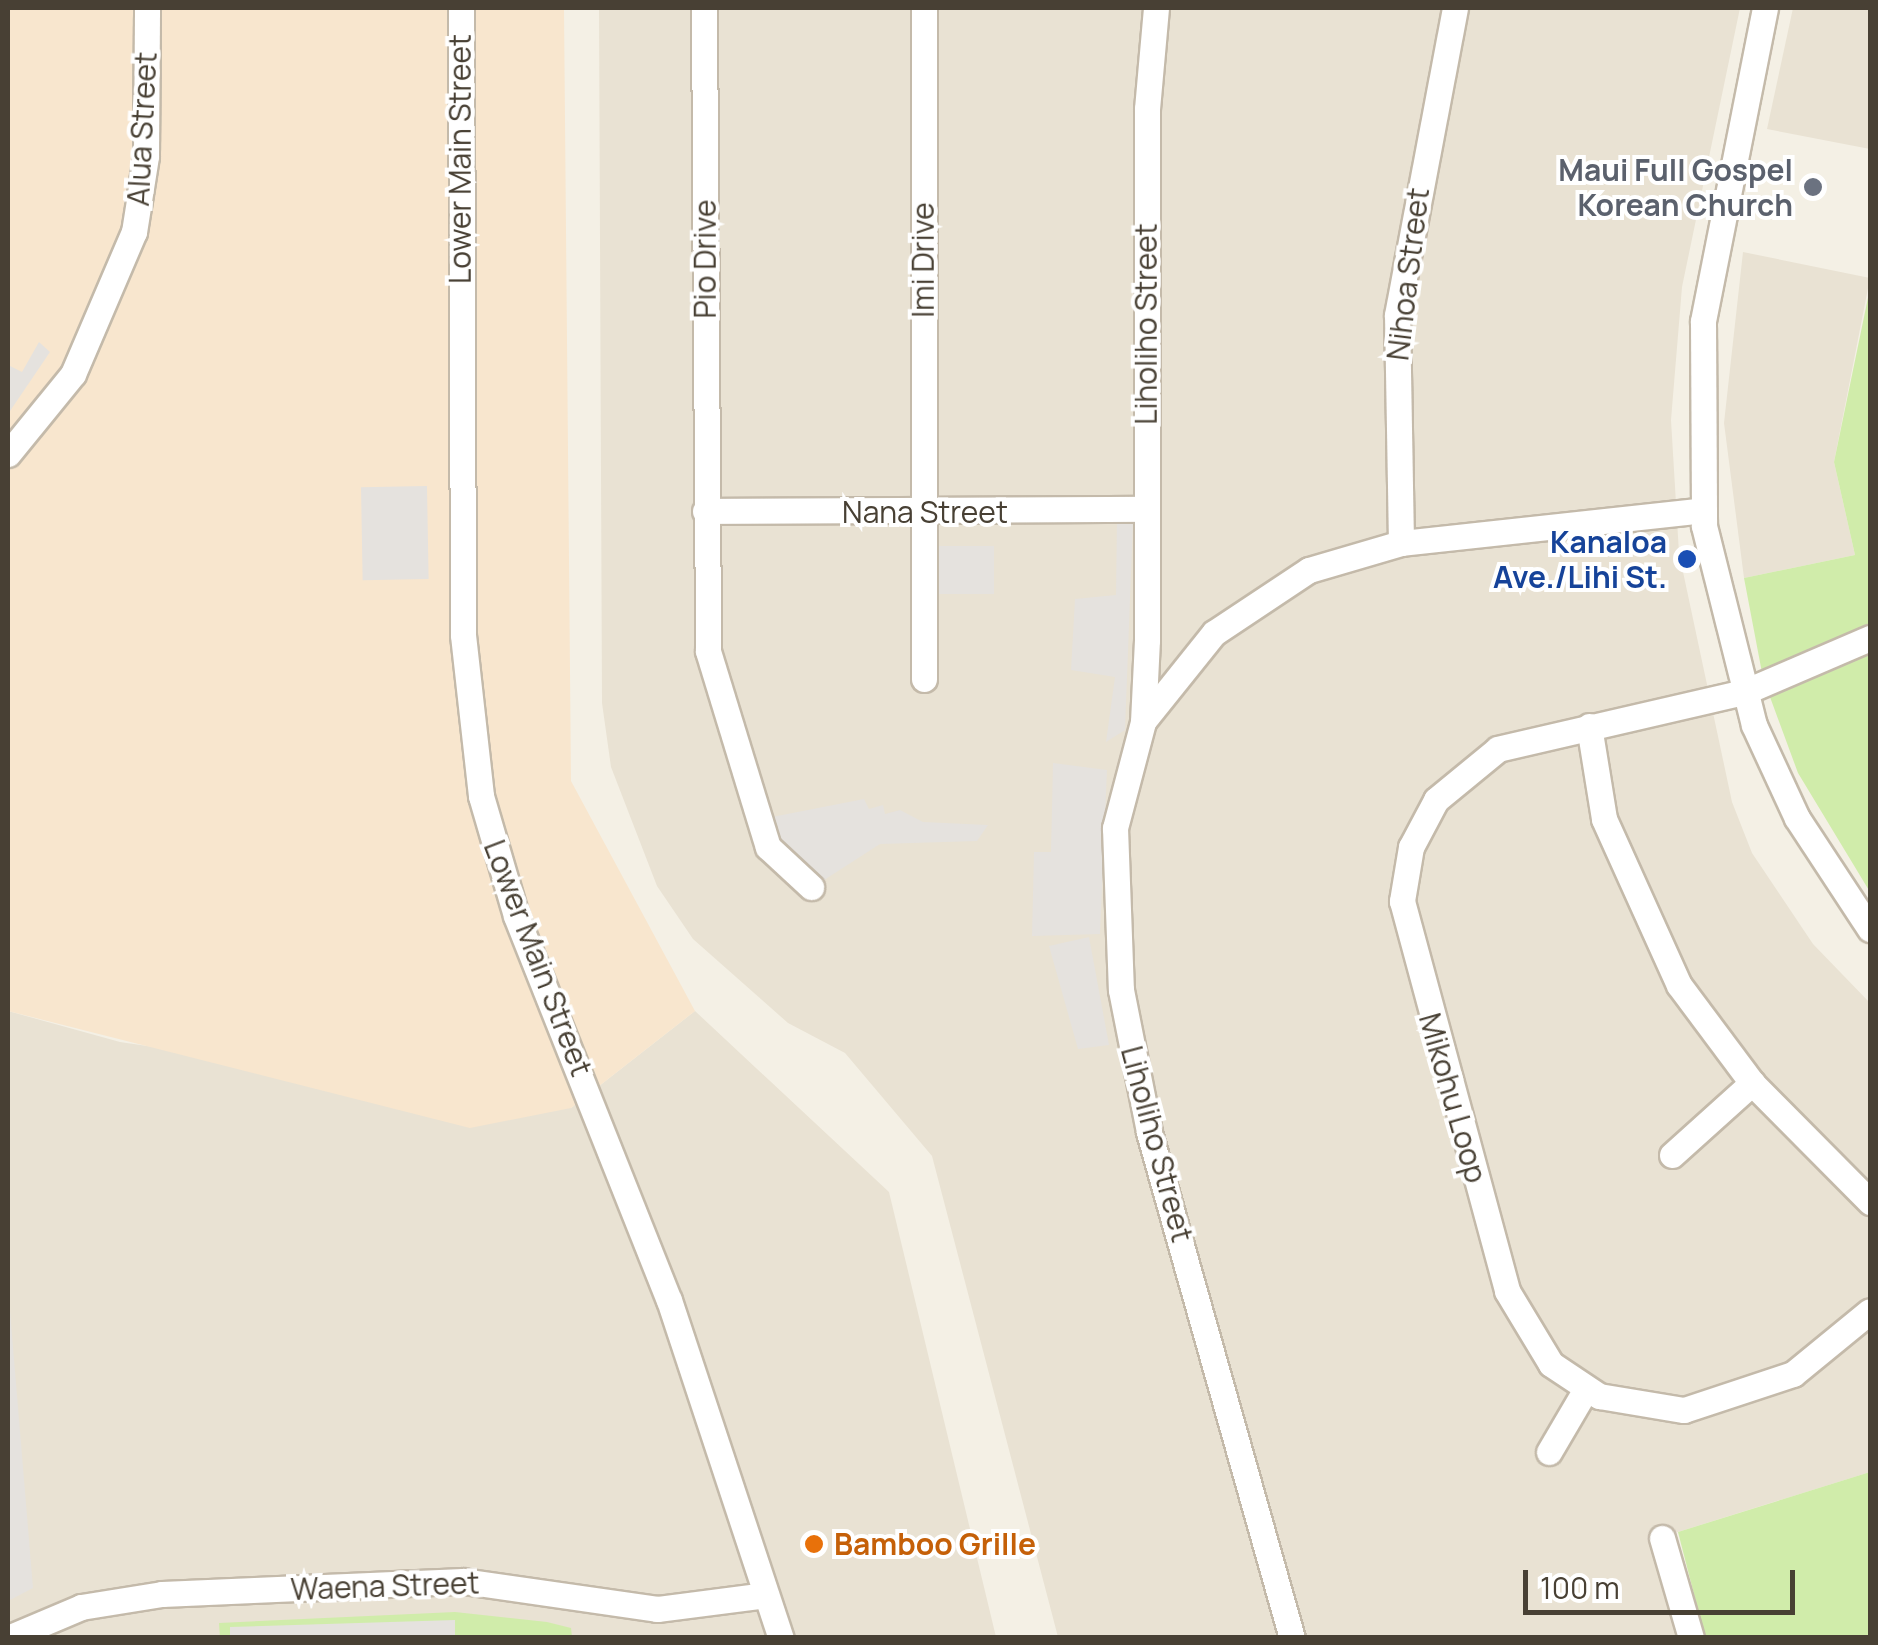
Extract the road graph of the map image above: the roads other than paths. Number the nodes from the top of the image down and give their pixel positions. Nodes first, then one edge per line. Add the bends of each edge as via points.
1 (147, 8) edge
2 (461, 8) edge
3 (704, 8) edge
4 (924, 8) edge
5 (1156, 8) edge
6 (1455, 8) edge
7 (1765, 8) edge
8 (8, 454) edge
9 (1145, 509) junction
10 (1703, 510) junction
11 (705, 511) junction
12 (922, 514) junction
13 (1400, 543) junction
14 (1870, 638) edge
15 (1147, 640) junction
16 (1192, 656) junction
17 (924, 679) dead end
18 (1744, 692) junction
19 (1143, 722) junction
20 (1589, 726) junction
21 (811, 887) dead end
22 (1870, 929) edge
23 (1752, 1083) junction
24 (1672, 1155) dead end
25 (1870, 1202) edge
26 (1870, 1311) edge
27 (1586, 1389) junction
28 (1548, 1452) dead end
29 (1662, 1538) dead end
30 (766, 1595) junction
31 (8, 1638) edge
32 (781, 1638) edge
33 (1292, 1638) edge
34 (1691, 1638) edge

1 - 8 street, Alua Street via 142,197 123,267 73,374
2 - 30 street, Lower Main Street via 462,635 481,796 516,916 669,1300
3 - 11 street, Pio Drive
4 - 12 street, Imi Drive
5 - 9 street, Liholiho Street
6 - 13 street, Nihoa Street via 1397,315
7 - 10 street via 1703,321
9 - 12 street, Nana Street
9 - 15 street, Liholiho Street
10 - 13 street
10 - 18 street
11 - 12 street, Nana Street
11 - 21 street, Pio Drive via 715,689 768,848
12 - 17 street, Imi Drive
13 - 16 street via 1292,580
14 - 18 street, Mikohu Loop
15 - 16 street
15 - 19 street, Liholiho Street
16 - 19 street
18 - 20 street, Mikohu Loop
18 - 22 street via 1797,818
19 - 33 street, Liholiho Street via 1115,828 1112,882 1130,1048
20 - 23 street via 1604,819 1636,904 1680,985
20 - 27 street, Mikohu Loop via 1498,749 1454,780 1422,822 1402,900 1507,1291 1532,1342
23 - 24 street
23 - 25 street
26 - 27 street, Mikohu Loop via 1793,1374 1684,1410 1626,1406
27 - 28 street
29 - 34 street
30 - 31 street, Waena Street via 657,1609 463,1581 162,1594 81,1606
30 - 32 street, Lower Main Street

